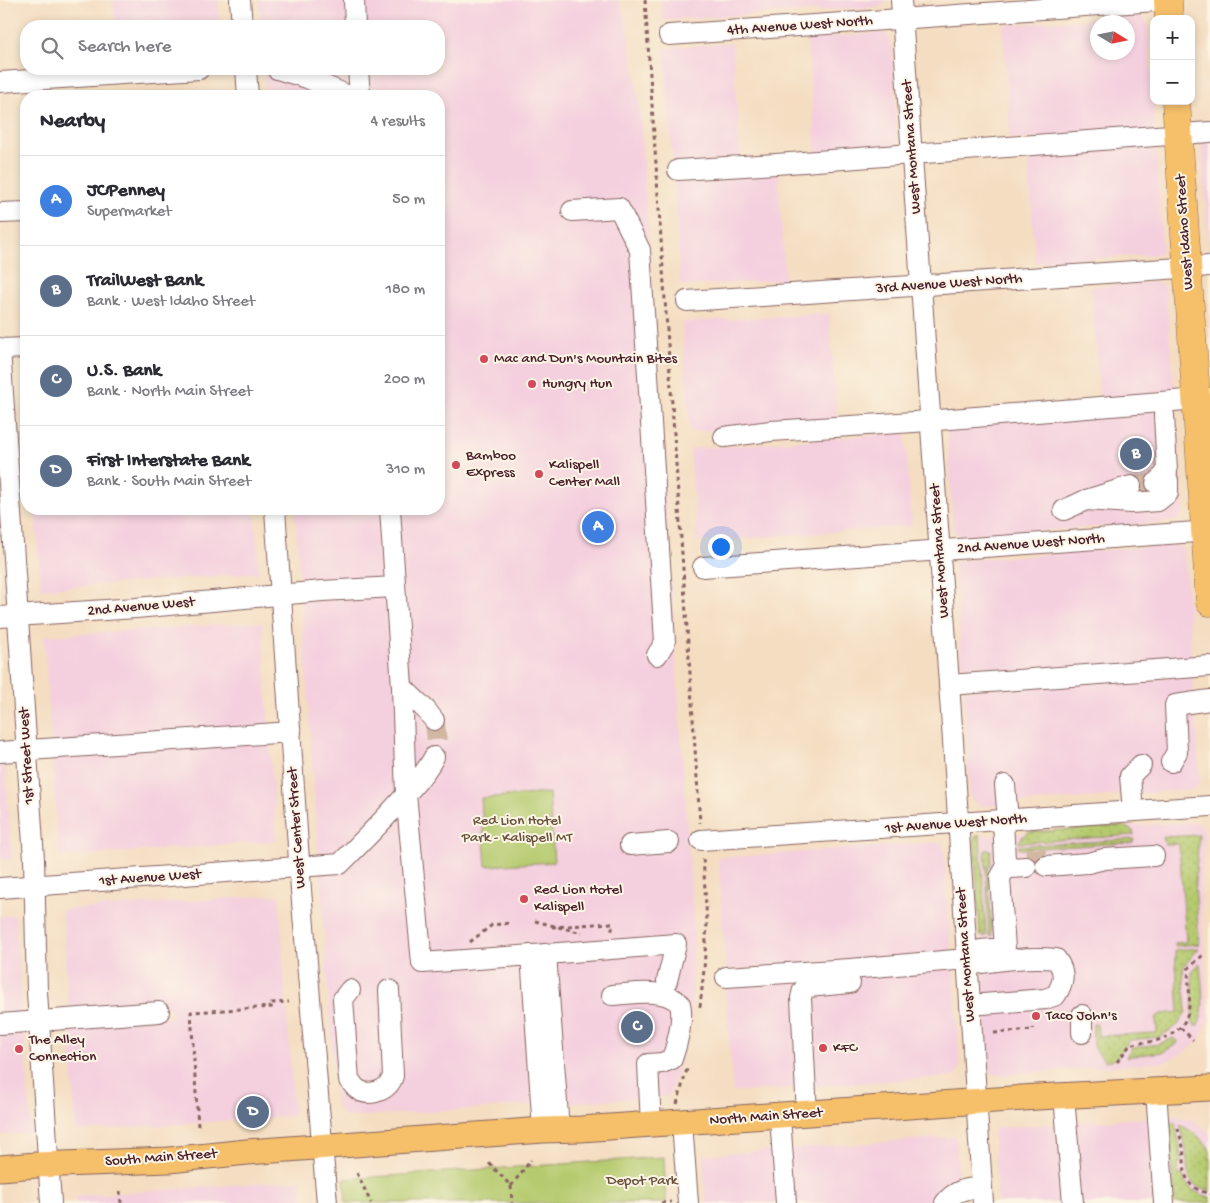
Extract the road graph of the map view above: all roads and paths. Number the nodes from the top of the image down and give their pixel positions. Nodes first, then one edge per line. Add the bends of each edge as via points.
1 (240, 0) edge
2 (354, 0) edge
3 (645, 0) edge
4 (1169, 0) edge
5 (902, 9) edge
6 (1170, 15) edge
7 (242, 20) edge
8 (355, 20) edge
9 (669, 34) dead end
10 (107, 75) edge
11 (246, 75) edge
12 (297, 75) edge
13 (358, 75) edge
14 (0, 82) edge
15 (248, 90) edge
16 (335, 90) edge
17 (360, 90) edge
18 (1176, 105) edge
19 (1210, 132) edge
20 (1178, 135) junction
21 (912, 154) junction
22 (678, 170) dead end
23 (572, 211) dead end
24 (20, 212) edge
25 (0, 213) edge
26 (1199, 267) edge
27 (921, 285) junction
28 (687, 301) dead end
29 (20, 348) edge
30 (0, 349) edge
31 (1203, 399) edge
32 (1164, 415) dead end
33 (931, 420) junction
34 (724, 437) dead end
35 (12, 481) edge
36 (1132, 489) tunnel mouth
37 (1086, 500) junction
38 (1064, 510) dead end
39 (276, 515) edge
40 (390, 515) edge
41 (1207, 531) edge
42 (940, 551) junction
43 (703, 568) dead end
44 (395, 587) junction
45 (282, 594) junction
46 (1210, 602) edge
47 (9, 617) edge
48 (657, 655) dead end
49 (1210, 666) edge
50 (949, 685) junction
51 (402, 687) junction
52 (1210, 700) edge
53 (434, 720) tunnel mouth
54 (291, 732) junction
55 (27, 750) junction
56 (0, 752) edge
57 (434, 757) tunnel mouth
58 (1171, 762) dead end
59 (1141, 765) dead end
60 (1005, 785) dead end
61 (406, 794) junction
62 (1210, 806) edge
63 (1133, 811) junction
64 (1006, 820) junction
65 (957, 824) junction
66 (702, 840) junction
67 (669, 842) dead end
68 (630, 845) dead end
69 (1154, 856) dead end
70 (1046, 862) tunnel mouth
71 (299, 867) junction
72 (35, 886) junction
73 (0, 888) edge
74 (535, 921) dead end
75 (511, 923) dead end
76 (612, 923) dead end
77 (465, 946) dead end
78 (539, 955) junction
79 (1203, 955) dead end
80 (967, 958) junction
81 (726, 977) dead end
82 (667, 981) dead end
83 (850, 983) dead end
84 (350, 990) dead end
85 (389, 990) dead end
86 (613, 995) dead end
87 (289, 1002) dead end
88 (647, 1002) dead end
89 (970, 1005) junction
90 (159, 1012) dead end
91 (699, 1012) dead end
92 (39, 1020) junction
93 (0, 1024) edge
94 (1032, 1028) dead end
95 (1181, 1028) junction
96 (994, 1033) dead end
97 (1193, 1040) dead end
98 (1117, 1062) dead end
99 (656, 1063) junction
100 (689, 1063) dead end
101 (687, 1070) dead end
102 (1210, 1088) edge
103 (1156, 1091) junction
104 (1064, 1096) junction
105 (976, 1103) junction
106 (807, 1114) junction
107 (780, 1116) junction
108 (1176, 1121) dead end
109 (682, 1123) junction
110 (651, 1125) junction
111 (198, 1126) dead end
112 (551, 1130) junction
113 (322, 1147) junction
114 (530, 1160) dead end
115 (489, 1163) dead end
116 (48, 1164) junction
117 (0, 1168) edge
118 (357, 1173) dead end
119 (511, 1186) junction
120 (120, 1190) dead end
121 (1210, 1194) edge
122 (982, 1195) edge
123 (949, 1201) edge
124 (680, 1202) edge
125 (51, 1203) edge
126 (121, 1203) edge
127 (327, 1203) edge
128 (371, 1203) edge
129 (512, 1203) edge
130 (661, 1203) edge
131 (786, 1203) edge
132 (1073, 1203) edge
133 (1164, 1203) edge

1 - 7 street
2 - 8 street
3 - 66 path
4 - 5 street, 4th Avenue West North
4 - 6 highway
5 - 9 street, 4th Avenue West North
5 - 21 street, West Montana Street
10 - 14 street
11 - 15 street
12 - 16 street
13 - 17 street
18 - 20 highway, West Idaho Street
19 - 20 street
20 - 21 street
20 - 26 highway, West Idaho Street
21 - 22 street
21 - 27 street, West Montana Street
23 - 48 street via 619,208 640,250 665,642
24 - 25 street
26 - 27 street, 3rd Avenue West North
26 - 31 highway, West Idaho Street
27 - 28 street, 3rd Avenue West North
27 - 33 street, West Montana Street
29 - 30 street
30 - 35 street, 1st Street West
31 - 33 street via 1126,412
31 - 41 highway, West Idaho Street
32 - 37 street via 1162,482 1168,493 1158,501
33 - 34 street
33 - 42 street, West Montana Street
35 - 47 street, 1st Street West
36 - 37 street
37 - 38 street
39 - 45 street, West Center Street
40 - 44 street
41 - 42 street, 2nd Avenue West North
41 - 46 highway, West Idaho Street
42 - 43 street, 2nd Avenue West North
42 - 50 street, West Montana Street
44 - 45 street, 2nd Avenue West
44 - 51 street
45 - 47 street, 2nd Avenue West
45 - 54 street, West Center Street
47 - 55 street, 1st Street West
49 - 50 street
50 - 65 street, West Montana Street
51 - 53 street
51 - 61 street
52 - 58 street via 1175,704 1177,752
54 - 55 street
54 - 71 street, West Center Street
55 - 56 street
55 - 72 street, 1st Street West
57 - 61 street, 1st Avenue West
59 - 63 street via 1130,776
60 - 64 street
61 - 71 street, 1st Avenue West via 340,864
61 - 78 street via 422,963
62 - 63 street, 1st Avenue West North
63 - 64 street, 1st Avenue West North
64 - 65 street, 1st Avenue West North
64 - 80 street via 1016,863 1000,878 1005,948
65 - 66 street, 1st Avenue West North
65 - 80 street, West Montana Street
66 - 91 path via 707,923
67 - 68 street
69 - 70 street
71 - 72 street, 1st Avenue West
71 - 113 street, West Center Street
72 - 73 street, 1st Avenue West
72 - 92 street, 1st Street West
74 - 76 path via 552,926
75 - 77 path via 492,925
78 - 82 street via 676,944
78 - 112 street
79 - 95 path via 1188,969 1190,1008
80 - 81 street
80 - 89 street, West Montana Street
80 - 89 street via 999,961 1056,959 1061,966 1063,983 1056,995 1045,999
83 - 106 street via 808,987 800,998
84 - 85 street via 343,1000 349,1080 358,1089 368,1092 387,1087 393,1076
86 - 99 street via 655,994 669,996 680,1004 681,1016 672,1059
87 - 111 path via 272,1003 273,1007 191,1012
88 - 99 street via 663,1002 673,1011
89 - 105 street, West Montana Street
90 - 92 street
92 - 93 street
92 - 116 street, 1st Street West
94 - 96 path
95 - 97 path
95 - 98 path via 1159,1040 1130,1044
99 - 110 street
100 - 101 path
102 - 103 main road, North Main Street
103 - 104 main road, North Main Street
103 - 133 street
104 - 105 main road, North Main Street
104 - 132 street
105 - 106 main road, North Main Street
105 - 122 street, West Montana Street
106 - 107 main road, North Main Street
107 - 109 main road, North Main Street
107 - 131 street
108 - 121 path via 1183,1146 1184,1174 1199,1191
109 - 110 main road, North Main Street
109 - 124 street
110 - 112 main road, North Main Street
112 - 113 main road, North Main Street
113 - 116 main road, South Main Street via 169,1160
113 - 127 street, West Center Street
114 - 119 path
115 - 119 path
116 - 117 main road, South Main Street
116 - 125 street, 1st Street West
118 - 128 path
119 - 129 path
120 - 126 path
122 - 123 street via 961,1189
124 - 130 path

